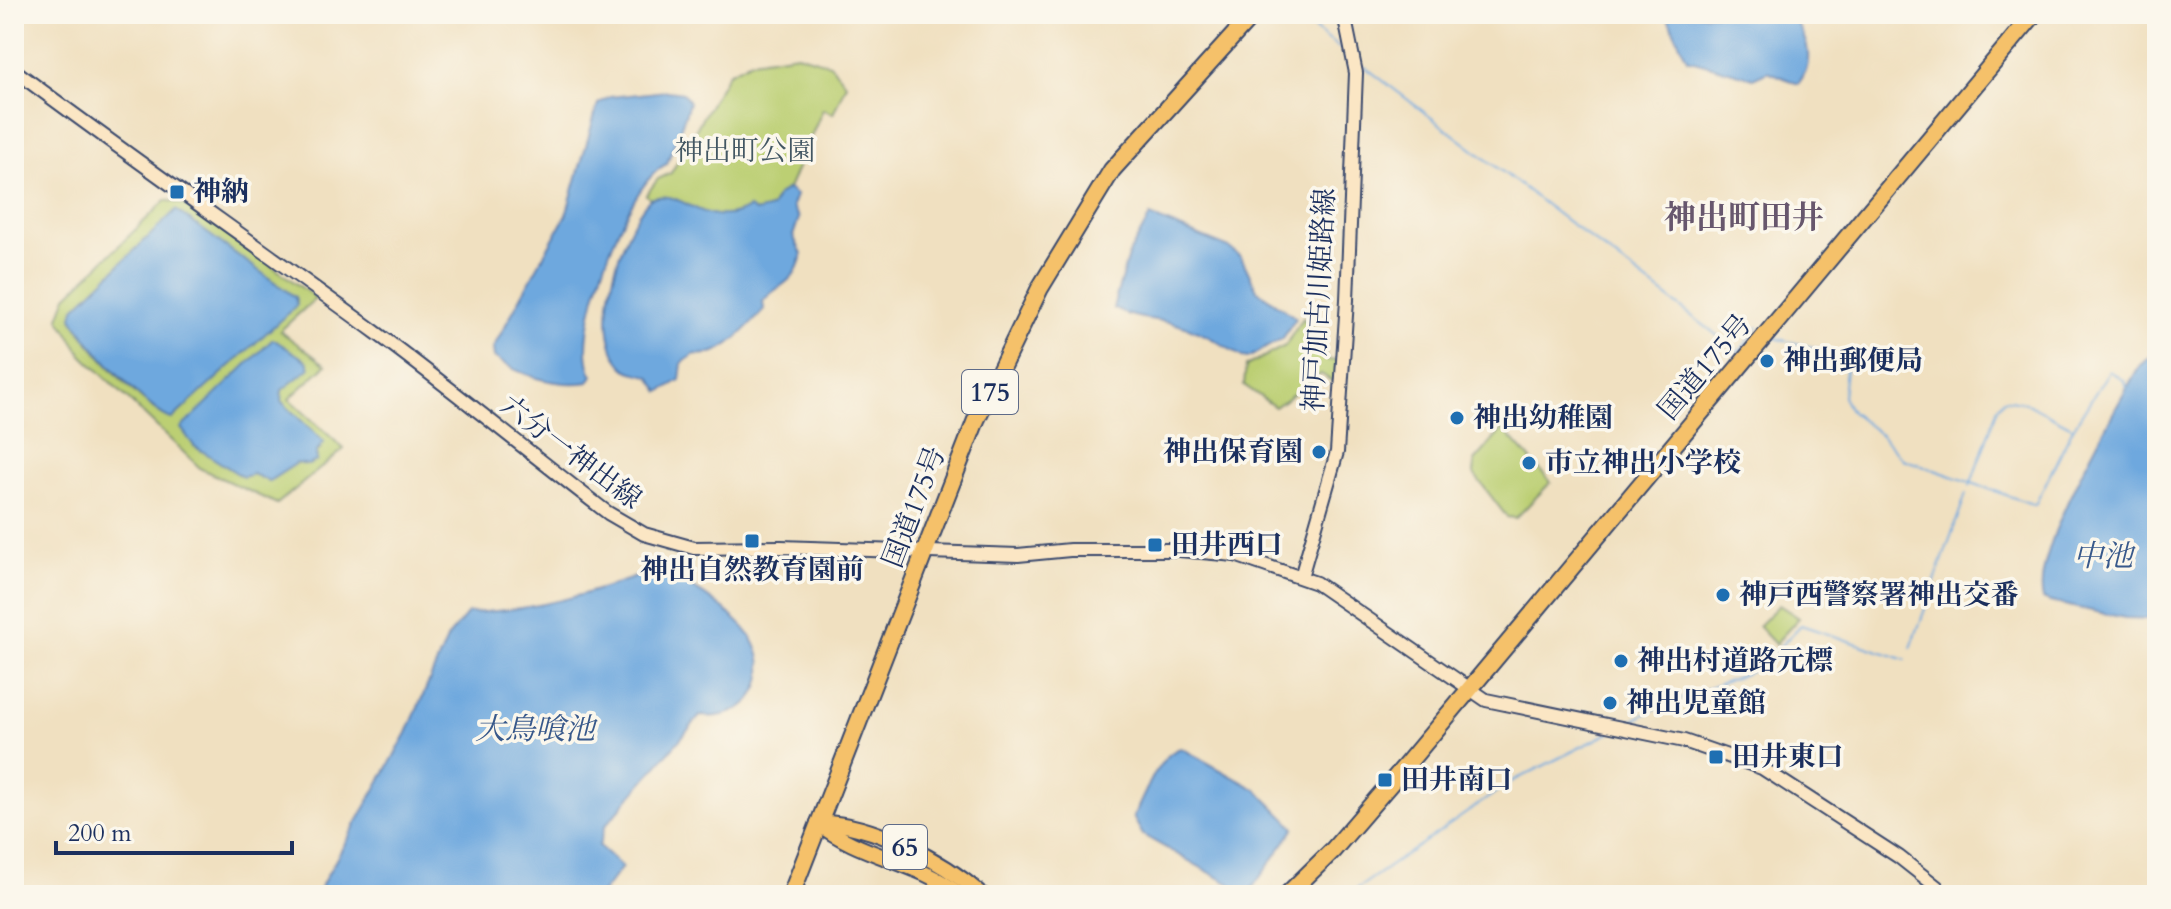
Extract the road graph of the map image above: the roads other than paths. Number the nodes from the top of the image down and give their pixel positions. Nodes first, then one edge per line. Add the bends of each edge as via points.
1 (1253, 14) edge
2 (1344, 14) edge
3 (2034, 14) edge
4 (14, 70) edge
5 (925, 551) junction
6 (1301, 577) junction
7 (1468, 689) junction
8 (818, 823) junction
9 (791, 895) edge
10 (960, 895) edge
11 (982, 895) edge
12 (1287, 895) edge
13 (1941, 895) edge

1 - 5 highway, 国道175号 / 175 via 1112,170 1040,288 976,420
2 - 6 main road, 神戸加古川姫路線 via 1356,73 1337,452
3 - 7 highway, 国道175号
4 - 5 main road, 六分一神出線 via 379,335 626,525 694,548
5 - 6 main road, 六分一神出線 via 1018,555 1179,550 1235,555
5 - 8 highway, 国道175号 / 175
6 - 7 main road
7 - 12 highway, 国道175号 via 1333,850
7 - 13 main road via 1499,703 1684,741 1762,768 1899,857
8 - 9 highway, 国道175号 / 175
8 - 10 main road, 65 via 835,837 913,867
8 - 11 main road, 65 via 840,822 916,851

